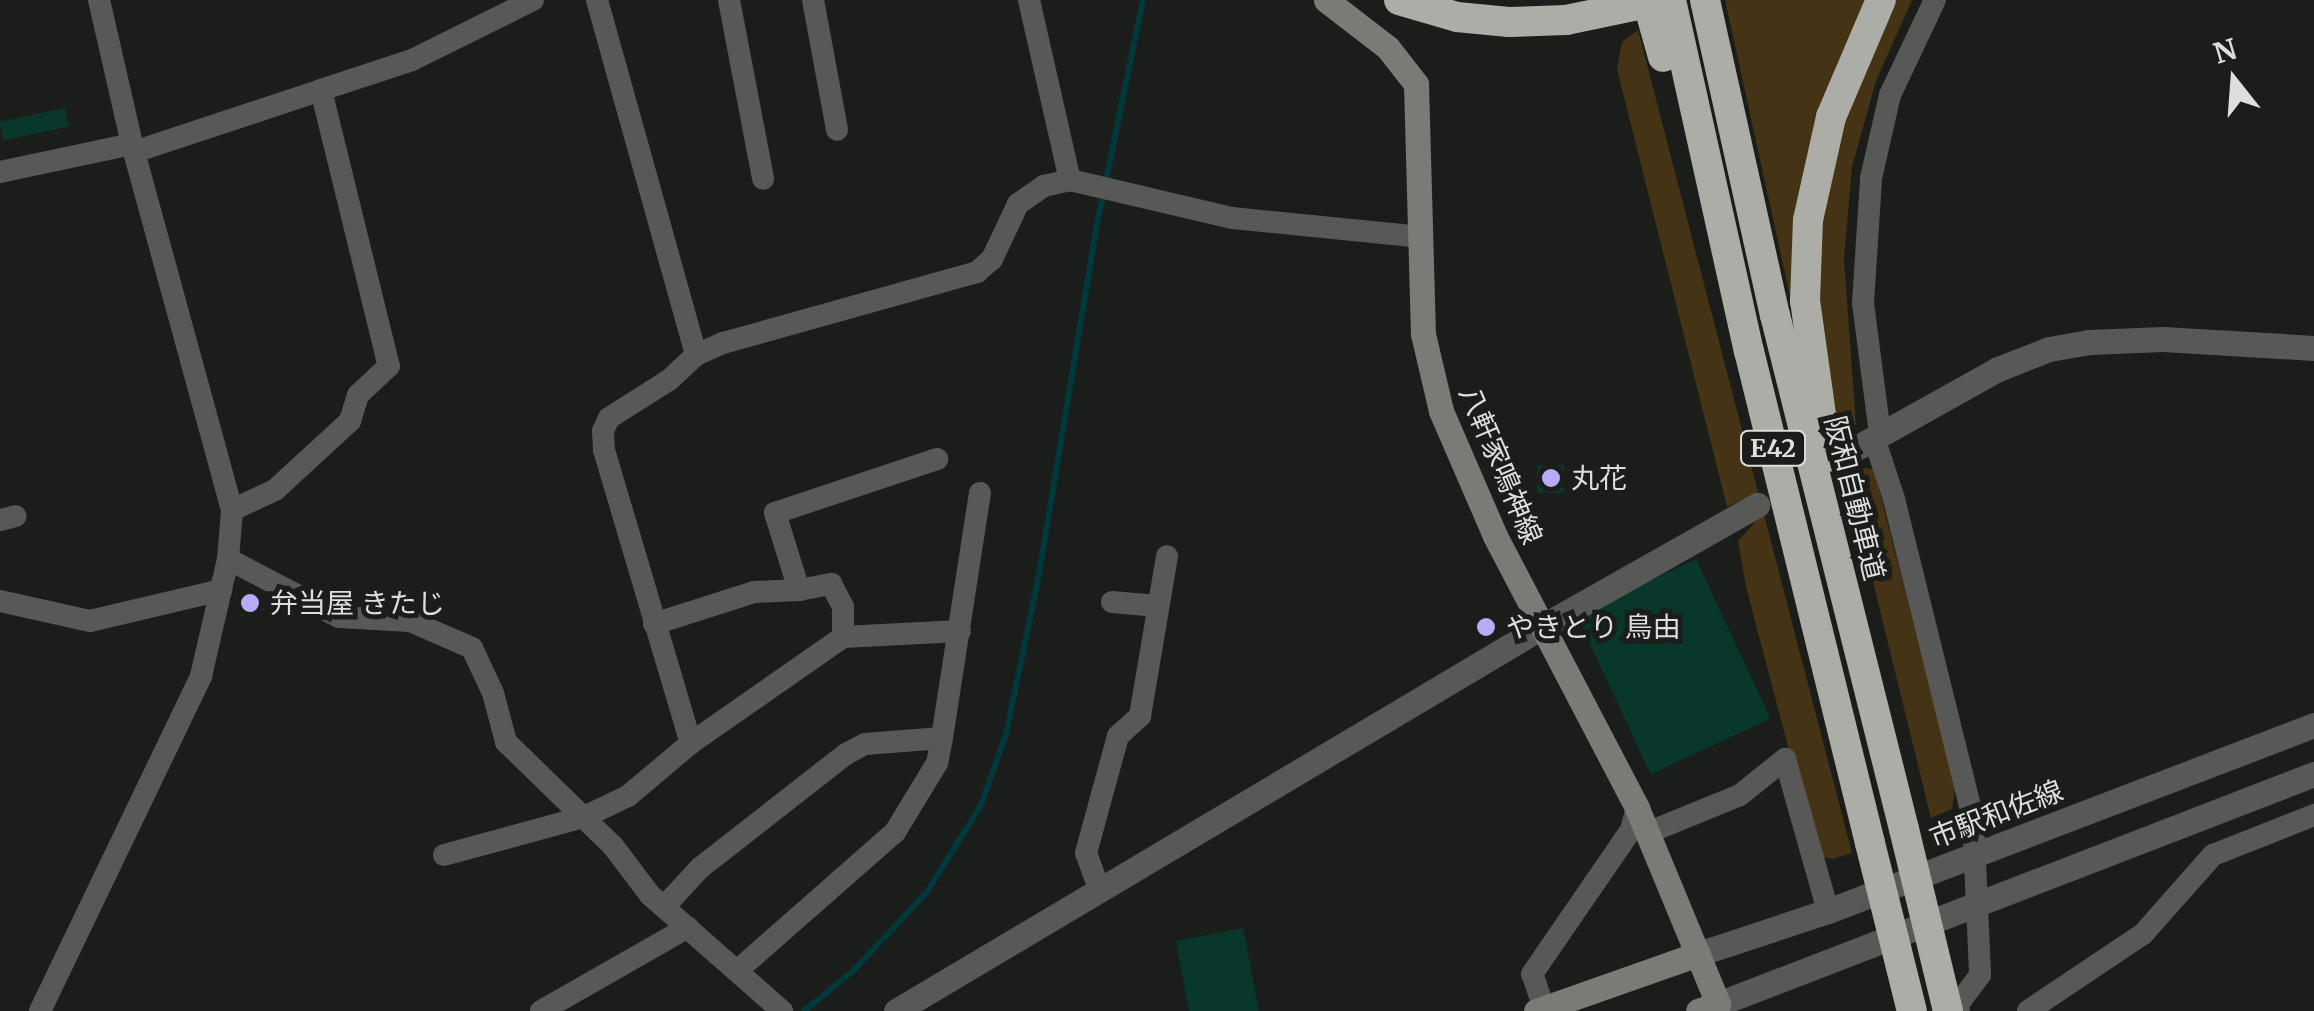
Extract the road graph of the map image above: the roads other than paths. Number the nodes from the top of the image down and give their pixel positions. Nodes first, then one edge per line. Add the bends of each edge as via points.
1 (99, 0) edge
2 (533, 0) edge
3 (598, 0) edge
4 (729, 0) edge
5 (813, 0) edge
6 (1028, 0) edge
7 (1326, 0) edge
8 (1400, 0) edge
9 (1648, 0) edge
10 (1663, 0) edge
11 (1671, 0) edge
12 (1705, 0) edge
13 (1880, 0) edge
14 (1935, 0) edge
15 (1673, 54) junction
16 (320, 90) junction
17 (837, 130) dead end
18 (133, 148) junction
19 (0, 172) edge
20 (763, 179) dead end
21 (1070, 180) junction
22 (1422, 237) junction
23 (2314, 348) edge
24 (696, 355) junction
25 (1877, 436) junction
26 (1850, 452) dead end
27 (937, 459) dead end
28 (980, 494) dead end
29 (1757, 505) dead end
30 (232, 510) junction
31 (1826, 518) junction
32 (1167, 556) dead end
33 (228, 559) junction
34 (221, 590) junction
35 (800, 590) junction
36 (0, 602) edge
37 (1112, 602) dead end
38 (1158, 606) junction
39 (654, 624) junction
40 (1545, 625) junction
41 (960, 631) junction
42 (843, 638) junction
43 (2314, 725) edge
44 (942, 738) junction
45 (690, 743) junction
46 (2314, 774) edge
47 (1637, 808) junction
48 (2314, 815) edge
49 (584, 817) junction
50 (1647, 833) junction
51 (1978, 853) junction
52 (444, 855) dead end
53 (1100, 891) junction
54 (1977, 905) junction
55 (664, 906) junction
56 (1828, 911) junction
57 (688, 927) junction
58 (1698, 954) junction
59 (738, 970) junction
60 (1540, 1009) edge
61 (1712, 1009) edge
62 (40, 1011) edge
63 (541, 1011) edge
64 (782, 1011) edge
65 (896, 1011) edge
66 (1912, 1011) edge
67 (1948, 1011) edge
68 (1959, 1011) edge
69 (2028, 1011) edge

1 - 18 street
2 - 16 street via 412,60
3 - 24 street
4 - 20 street
5 - 17 street
6 - 21 street
7 - 22 main road, 八軒家鳴神線 via 1369,30 1412,75 1419,100
8 - 10 highway via 1456,17 1509,22 1566,20
9 - 15 highway, bridge
11 - 15 highway
12 - 31 highway, 阪和自動車道 / E42
13 - 31 highway via 1831,117 1808,220 1805,301 1827,440
14 - 25 street via 1890,95 1871,178 1863,303
15 - 66 highway, E42, bridge
16 - 18 street
16 - 30 street via 389,366 358,395 350,421 276,490
18 - 19 street
18 - 30 street
21 - 22 street via 1232,218
21 - 24 street via 1044,186 1018,204 992,259 977,272
22 - 40 main road, 八軒家鳴神線 via 1423,334 1440,412 1495,536
23 - 25 street via 2162,338 2066,345 1998,369
24 - 39 street via 609,418 603,431
25 - 26 street
25 - 51 street
27 - 35 street via 775,514
28 - 41 street
29 - 40 street
30 - 33 street
31 - 67 highway, 阪和自動車道 / E42, bridge
32 - 38 street
33 - 34 street
33 - 49 street via 339,617 410,621 472,648 506,742
34 - 36 street via 90,620
34 - 62 street via 201,676
35 - 39 street via 754,592
35 - 42 street via 831,584 843,607
37 - 38 street
38 - 53 street via 1140,716 1118,736 1086,854
39 - 45 street
40 - 47 main road, 八軒家鳴神線
40 - 53 street
41 - 42 street
41 - 44 street
42 - 45 street
43 - 51 street, 市駅和佐線
44 - 55 street via 865,744 846,754 700,868
44 - 59 street via 937,763 895,832
45 - 49 street via 628,796
46 - 54 street
47 - 50 main road, 八軒家鳴神線
47 - 60 street via 1631,830 1532,974
48 - 69 street via 2213,854 2143,934
49 - 52 street
49 - 55 street
50 - 56 street via 1740,796 1786,759
50 - 58 main road, 八軒家鳴神線
51 - 54 street
51 - 56 street, 市駅和佐線
53 - 65 street
54 - 61 street
54 - 68 street via 1980,975
55 - 57 street
56 - 58 street, 市駅和佐線
57 - 59 street
57 - 63 street
58 - 60 main road
58 - 61 main road, 八軒家鳴神線
59 - 64 street

